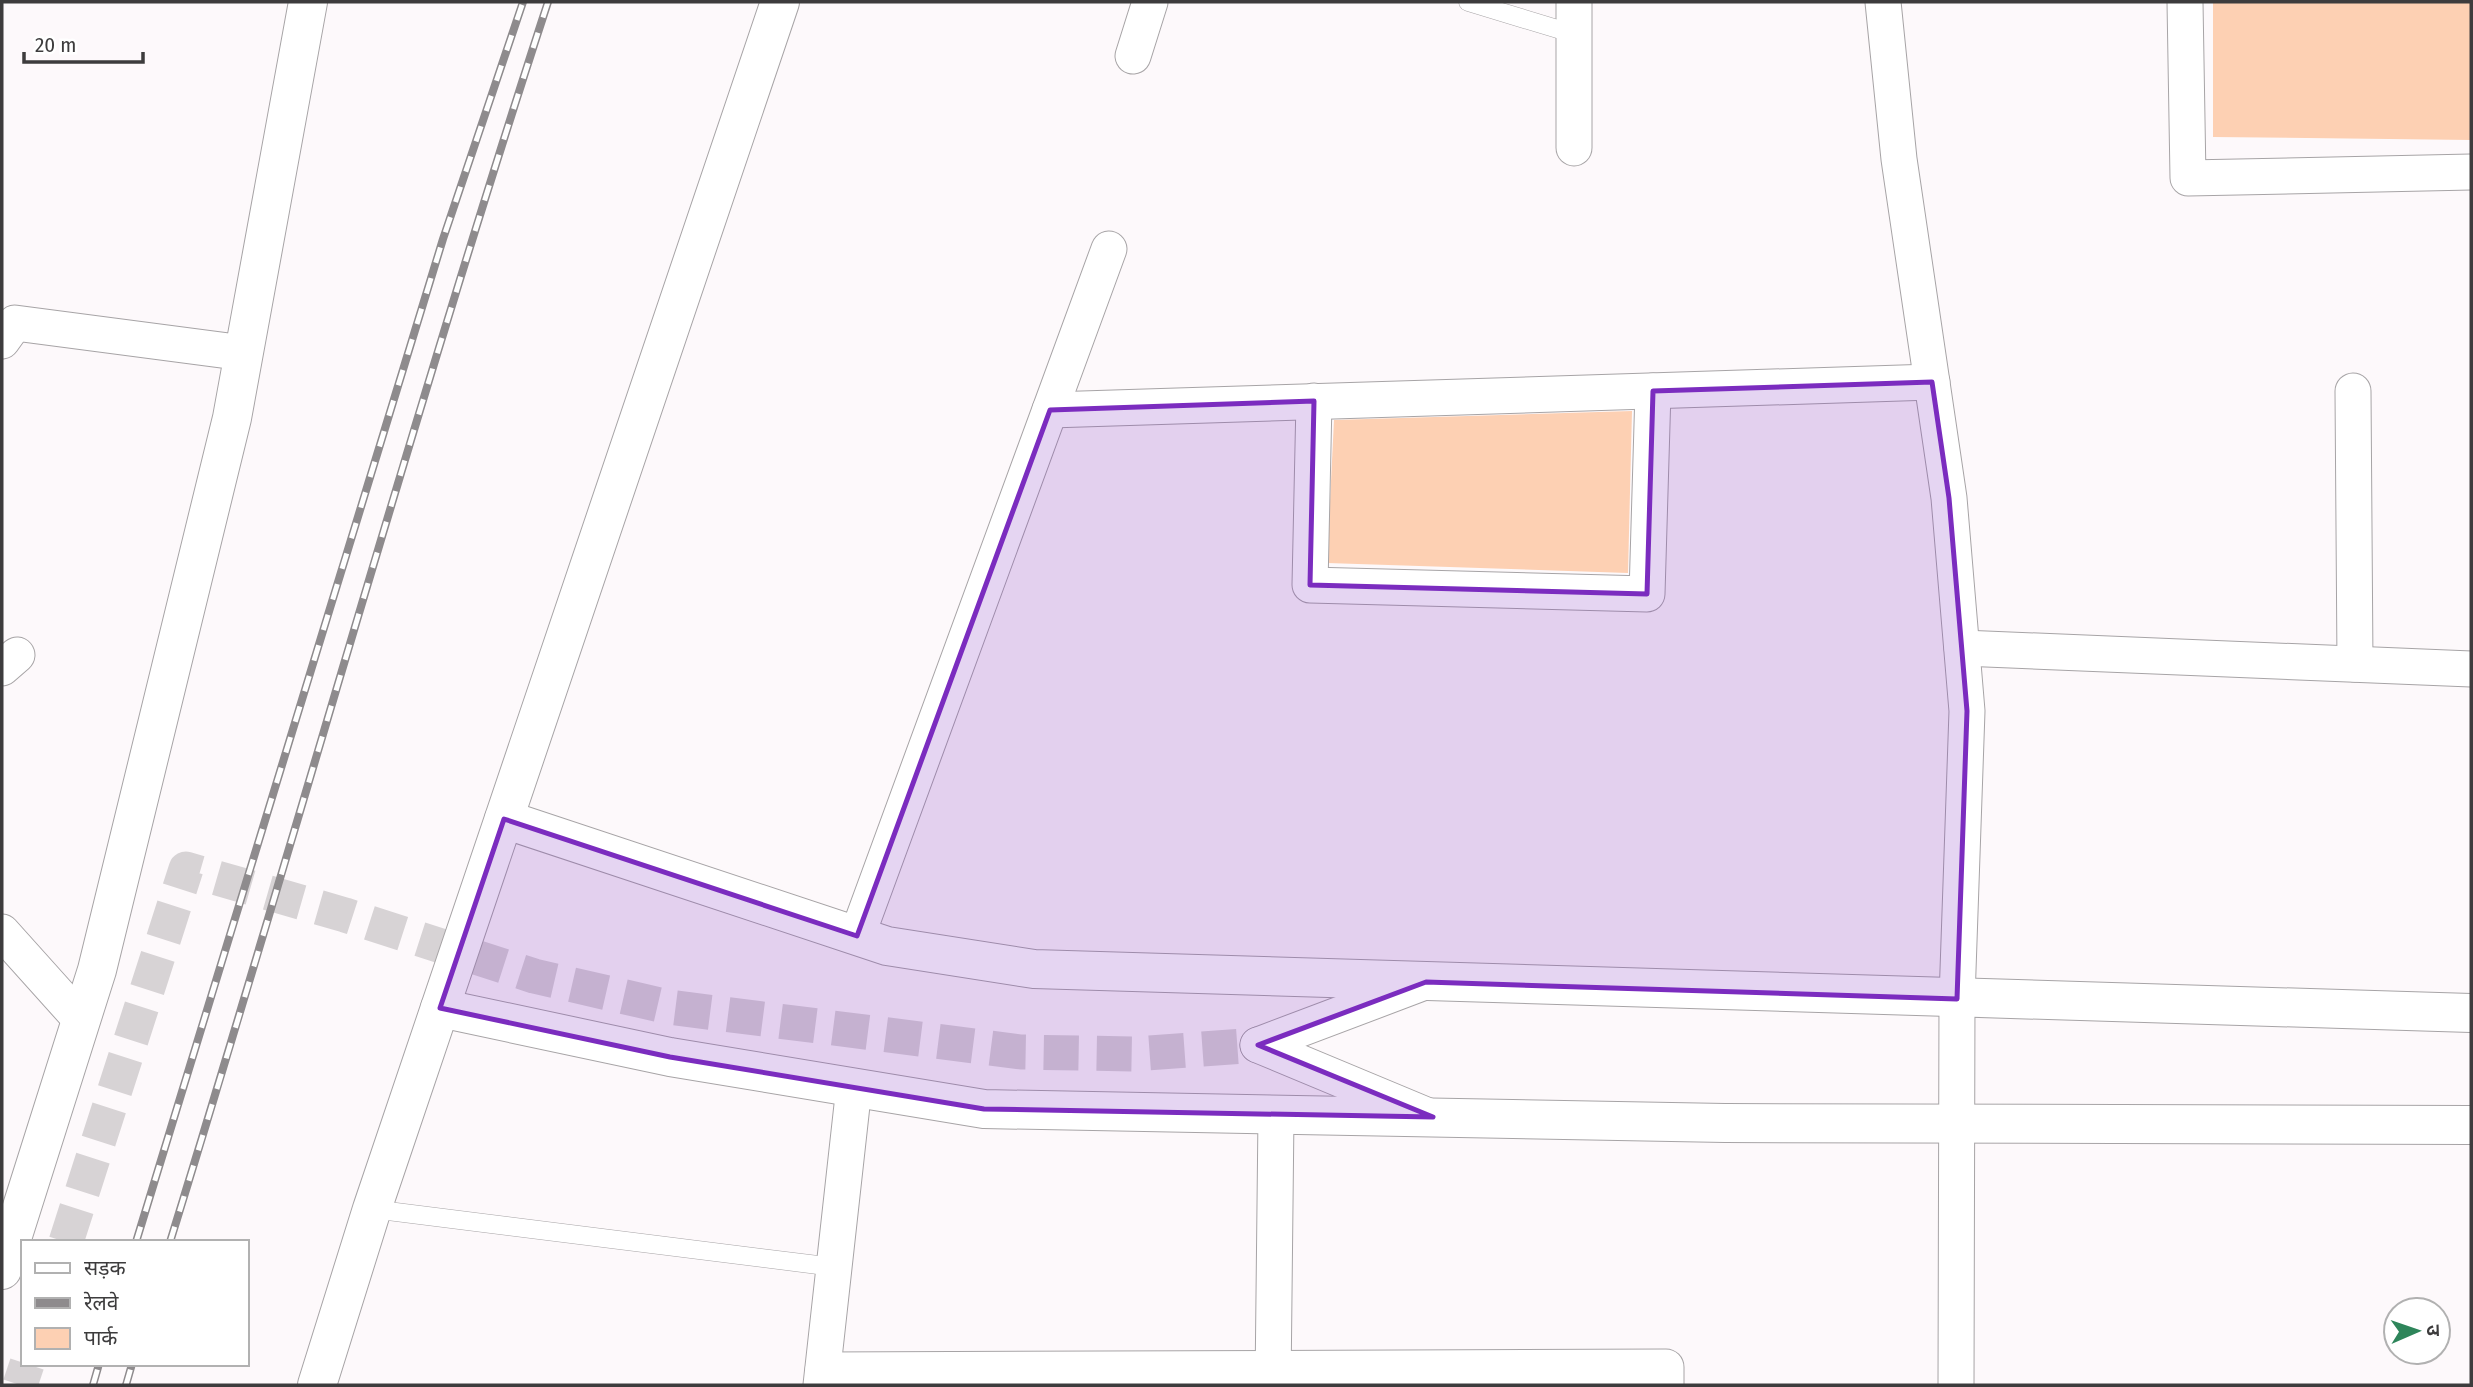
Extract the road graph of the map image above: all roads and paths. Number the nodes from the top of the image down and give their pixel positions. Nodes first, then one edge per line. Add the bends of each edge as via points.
1 (308, 2) edge
2 (780, 2) edge
3 (1150, 2) edge
4 (1468, 2) edge
5 (1883, 2) edge
6 (2185, 2) edge
7 (1574, 18) edge
8 (1133, 56) dead end
9 (1574, 148) dead end
10 (2471, 172) edge
11 (1109, 248) dead end
12 (2, 341) edge
13 (244, 353) junction
14 (1932, 382) junction
15 (1653, 391) junction
16 (2353, 391) dead end
17 (1314, 401) junction
18 (1050, 410) junction
19 (1962, 648) junction
20 (2355, 664) junction
21 (2471, 669) edge
22 (504, 819) junction
23 (2, 932) edge
24 (857, 936) junction
25 (1426, 982) junction
26 (1957, 999) junction
27 (440, 1008) junction
28 (2471, 1013) edge
29 (81, 1020) junction
30 (854, 1087) junction
31 (1276, 1115) junction
32 (1433, 1118) junction
33 (1957, 1124) junction
34 (2471, 1125) edge
35 (372, 1209) junction
36 (834, 1267) junction
37 (2, 1269) edge
38 (822, 1377) edge
39 (1063, 1377) edge
40 (1273, 1377) edge
41 (317, 1385) edge
42 (1666, 1385) edge
43 (1956, 1385) edge

1 - 13 street
2 - 22 street
3 - 8 street
4 - 7 lane
5 - 14 street via 1899,159
6 - 10 street via 2188,178
7 - 9 street
11 - 18 street
12 - 13 street via 15,323
13 - 29 street via 232,418
14 - 15 street
14 - 19 street via 1949,498
15 - 17 street
15 - 17 street via 1647,594 1310,585
16 - 20 street
17 - 18 street
18 - 24 street
19 - 20 street
19 - 26 street via 1967,711
20 - 21 street
22 - 24 street
22 - 27 street
23 - 29 street
24 - 25 street via 887,946 1034,969
25 - 26 street
25 - 32 street via 1258,1045
26 - 28 street
26 - 33 street
27 - 30 street via 670,1057
27 - 35 street
29 - 37 street
30 - 31 street via 985,1109
30 - 36 street
31 - 32 street
31 - 40 street
32 - 33 street
33 - 34 street
33 - 43 street
35 - 36 lane
35 - 41 street
36 - 38 street
38 - 39 street
39 - 40 street
40 - 42 street via 1666,1367

